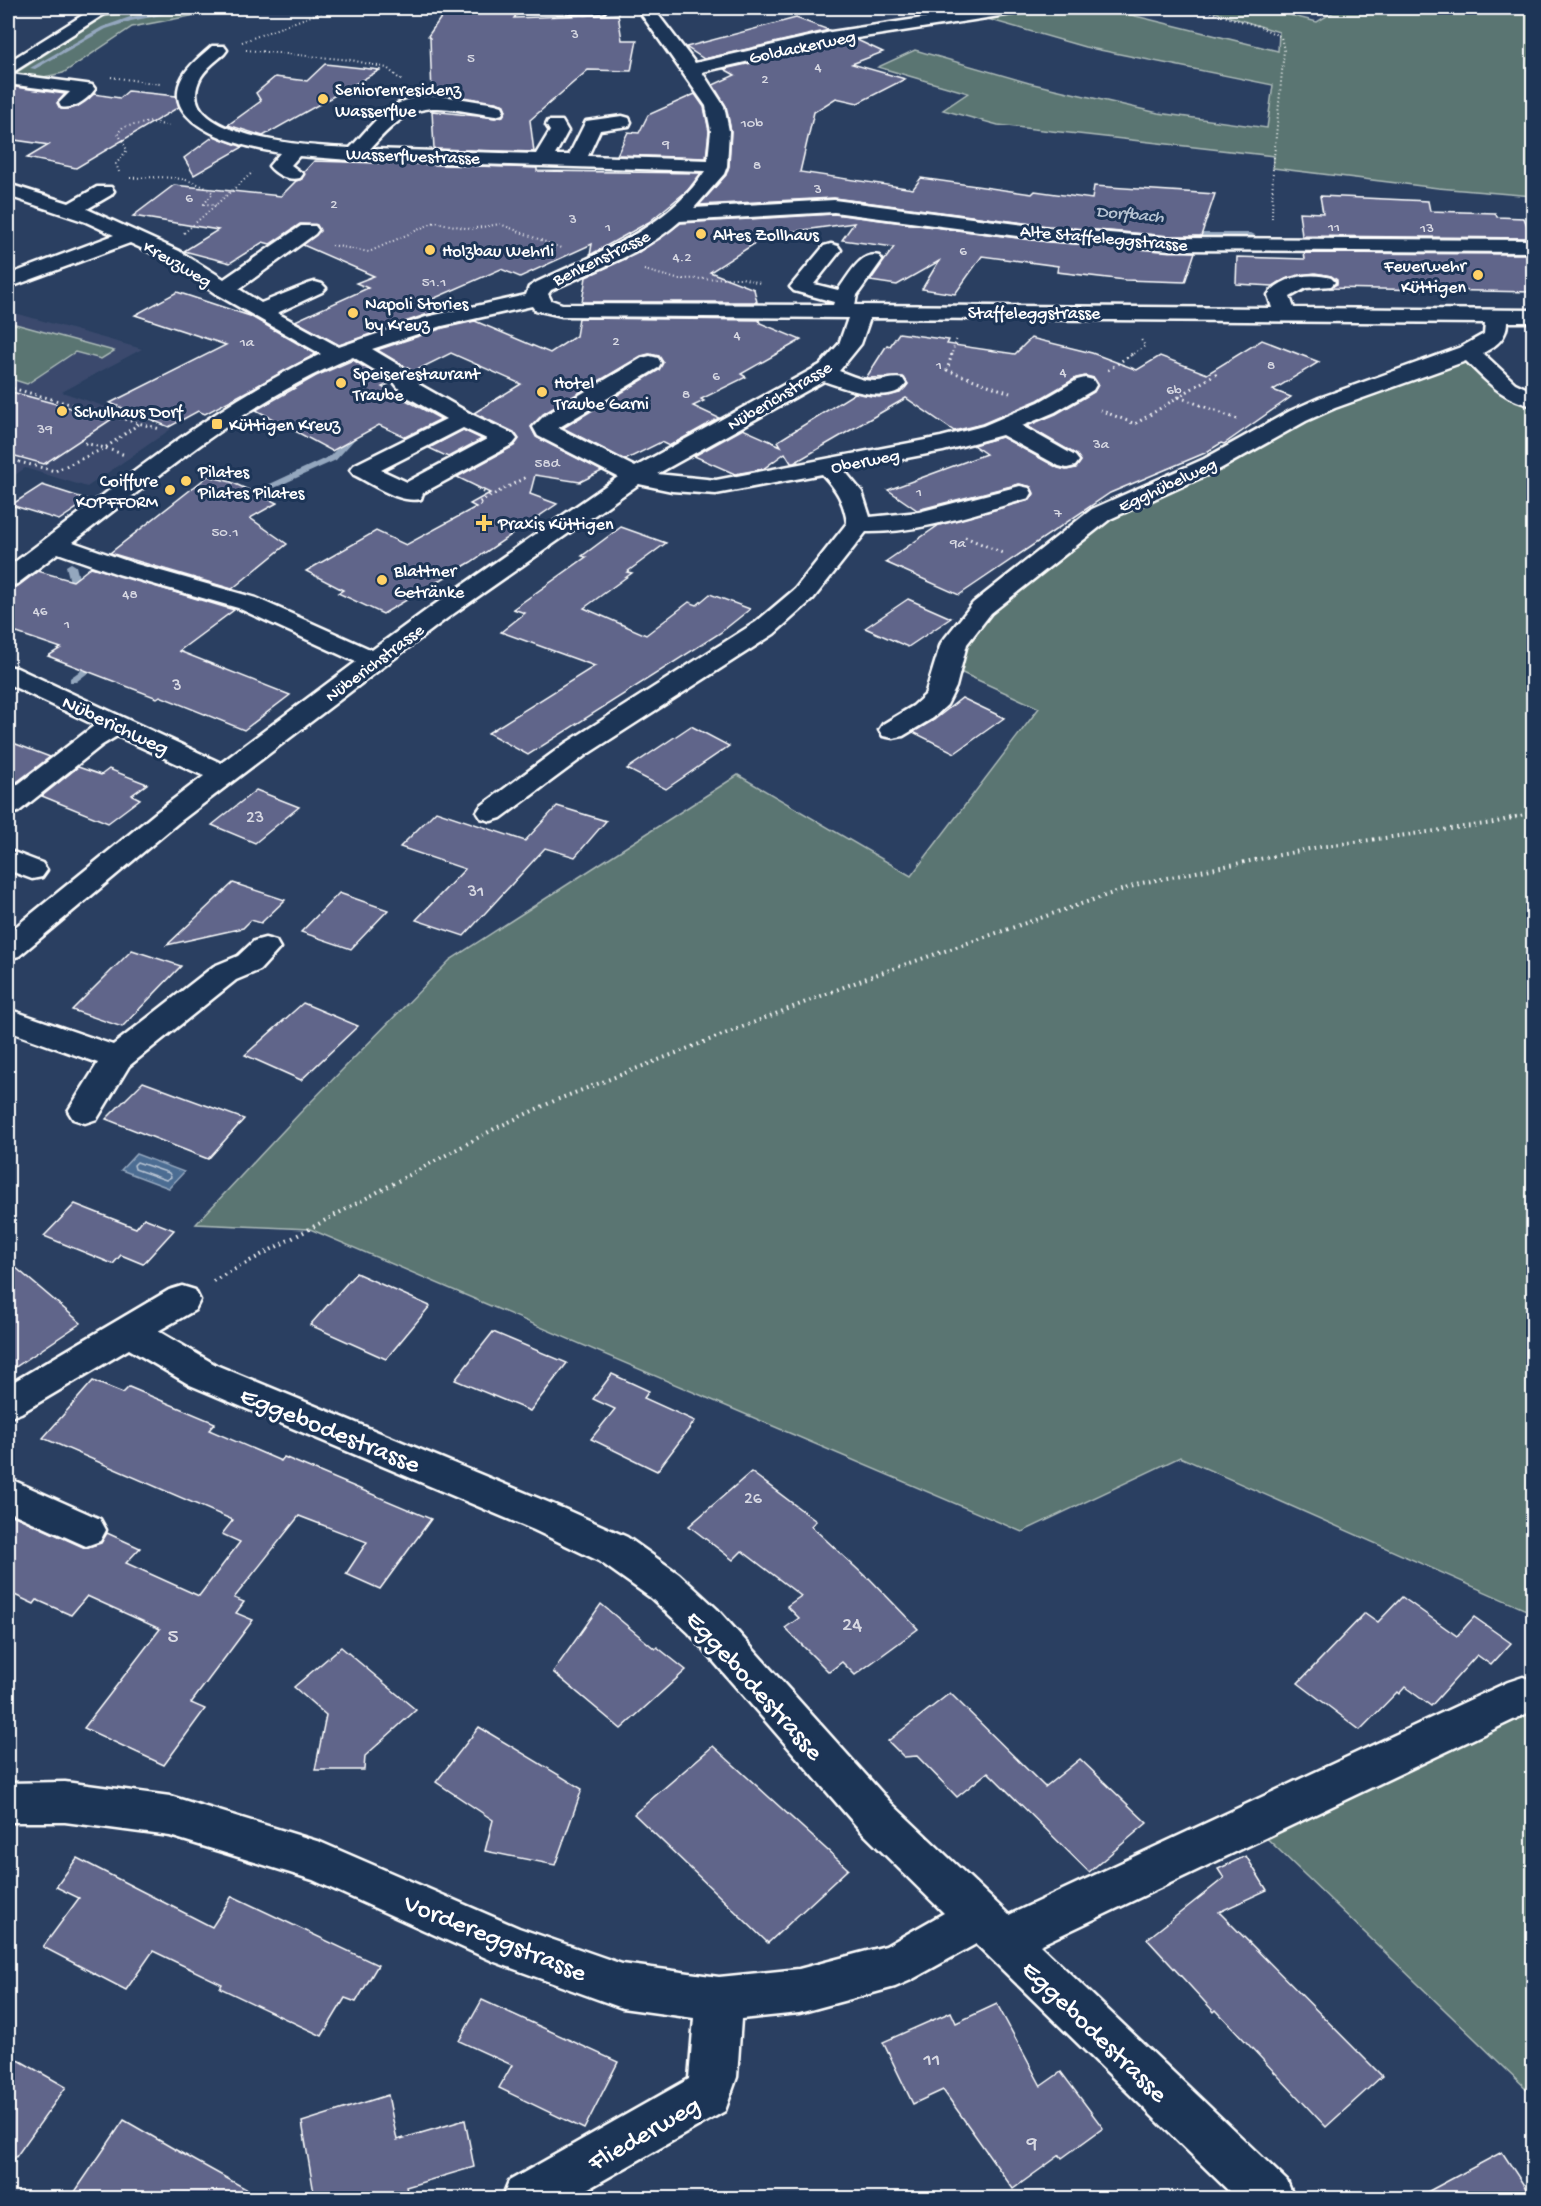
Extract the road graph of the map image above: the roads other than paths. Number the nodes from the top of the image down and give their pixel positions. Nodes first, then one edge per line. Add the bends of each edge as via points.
1 (105, 8) edge
2 (573, 8) edge
3 (598, 8) edge
4 (645, 8) edge
5 (1019, 8) edge
6 (221, 49) road end
7 (8, 69) edge
8 (691, 69) junction
9 (8, 79) edge
10 (68, 103) dead end
11 (495, 110) dead end
12 (622, 122) dead end
13 (555, 124) dead end
14 (287, 148) junction
15 (356, 153) junction
16 (542, 160) junction
17 (575, 162) junction
18 (717, 166) junction
19 (293, 174) dead end
20 (8, 189) edge
21 (104, 191) dead end
22 (70, 211) junction
23 (677, 215) junction
24 (300, 235) road end
25 (131, 236) junction
26 (1533, 246) edge
27 (831, 250) dead end
28 (872, 260) dead end
29 (8, 282) edge
30 (1324, 282) dead end
31 (315, 288) dead end
32 (223, 290) junction
33 (1429, 295) dead end
34 (537, 299) junction
35 (849, 304) junction
36 (260, 312) junction
37 (1285, 314) junction
38 (1448, 315) junction
39 (1494, 315) junction
40 (1533, 316) edge
41 (1469, 352) junction
42 (354, 354) junction
43 (650, 363) dead end
44 (822, 374) junction
45 (895, 384) dead end
46 (1085, 385) road end
47 (1533, 399) edge
48 (463, 419) junction
49 (1004, 426) junction
50 (1067, 461) dead end
51 (828, 467) junction
52 (634, 476) junction
53 (1020, 493) dead end
54 (859, 524) junction
55 (56, 544) junction
56 (18, 561) edge
57 (8, 579) edge
58 (376, 660) junction
59 (8, 674) edge
60 (117, 724) junction
61 (894, 730) dead end
62 (224, 775) junction
63 (8, 806) edge
64 (491, 812) dead end
65 (265, 948) dead end
66 (8, 949) edge
67 (8, 1020) edge
68 (117, 1058) junction
69 (85, 1111) dead end
70 (182, 1300) road end
71 (130, 1332) junction
72 (8, 1403) edge
73 (8, 1494) edge
74 (86, 1530) dead end
75 (1523, 1695) dead end
76 (8, 1803) edge
77 (991, 1928) junction
78 (719, 1999) junction
79 (526, 2199) edge
80 (1270, 2199) edge

1 - 7 street
2 - 3 street
4 - 8 street, Benkenstrasse
5 - 8 street, Goldackerweg via 831,37
6 - 14 street, Wasserfluestrasse via 198,68 186,87 190,106 213,127 236,138
8 - 18 street, Benkenstrasse via 715,106 720,131
9 - 10 street via 86,89
11 - 15 street via 439,102 413,105 395,113
12 - 17 street via 593,125
13 - 16 street via 559,131
14 - 15 street, Wasserfluestrasse
14 - 19 street via 279,166
15 - 16 street, Wasserfluestrasse
16 - 17 street, Wasserfluestrasse
17 - 18 street, Wasserfluestrasse
18 - 23 street, Benkenstrasse via 708,183
20 - 22 street, Kreuzweg
21 - 22 street
22 - 25 street, Kreuzweg
23 - 26 street, Alte Staffeleggstrasse via 834,206 1048,234 1170,244
23 - 34 street, Benkenstrasse via 637,242 544,286 537,292
24 - 32 street
25 - 29 street
25 - 32 street, Kreuzweg via 172,255
27 - 35 street via 801,287
28 - 35 street
30 - 37 street via 1302,282 1279,295
31 - 36 street
32 - 36 street, Kreuzweg
33 - 38 street via 1442,301
34 - 35 street, Staffeleggstrasse via 543,305 562,310
34 - 42 street via 431,321
35 - 37 street, Staffeleggstrasse
35 - 44 street, Nüberichstrasse via 857,331 850,349
36 - 42 street, Kreuzweg
37 - 38 street, Staffeleggstrasse
38 - 39 street, Staffeleggstrasse
39 - 40 street, Staffeleggstrasse
39 - 41 street, Egghübelweg via 1496,333
41 - 47 street via 1511,392
41 - 61 street, Egghübelweg via 1327,403 1212,464 1101,514 982,608 954,643 937,699
42 - 48 street, Kreuzweg
42 - 55 street via 273,388 217,424
43 - 52 street, Oberweg via 545,427 546,431
44 - 45 street via 870,389
44 - 52 street, Nüberichstrasse
46 - 49 street, Oberweg
48 - 48 street, Kreuzweg via 362,470 410,493 505,439
49 - 50 street
49 - 51 street, Oberweg via 943,444
51 - 52 street, Oberweg via 717,487
51 - 54 street via 856,501
52 - 58 street, Nüberichstrasse
53 - 54 street via 879,526
54 - 64 street via 804,594 765,628 576,749
55 - 56 street
55 - 58 street via 247,603
56 - 57 street
58 - 62 street, Nüberichstrasse
59 - 60 street, Nüberichweg
60 - 62 street, Nüberichweg
60 - 63 street via 92,739
62 - 66 street, Nüberichstrasse
65 - 68 street via 249,963 225,973
67 - 68 street
68 - 69 street
70 - 71 street
71 - 72 street
71 - 77 street, Eggebodestrasse via 203,1375 548,1518 613,1550 665,1586 704,1622 875,1816
73 - 74 street
75 - 77 street, Vordereggstrasse
76 - 78 street, Vordereggstrasse via 65,1802 170,1816 320,1863 511,1947 622,1986
77 - 78 street, Vordereggstrasse via 895,1965 799,1991
77 - 80 street, Eggebodestrasse
78 - 79 street, Fliederweg via 713,2078 708,2094

